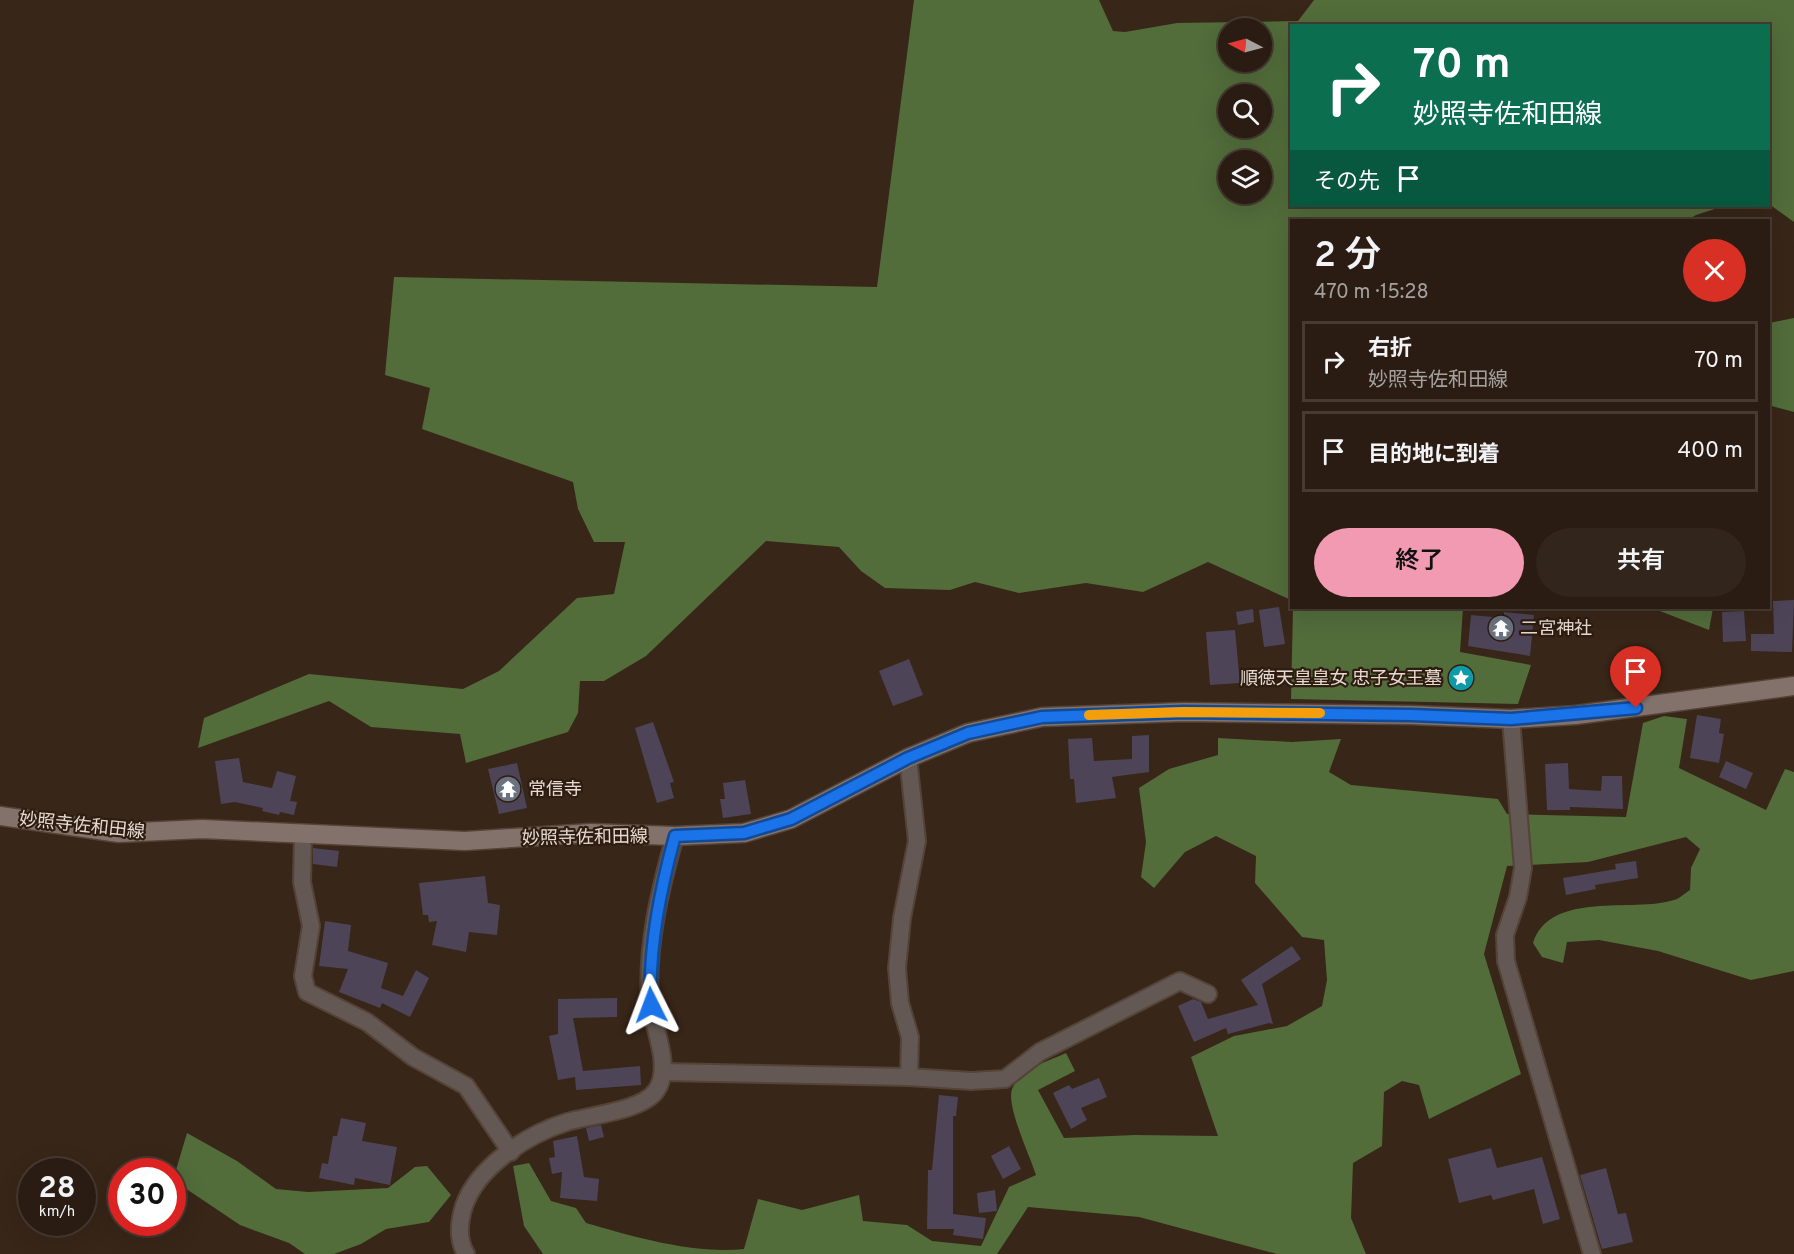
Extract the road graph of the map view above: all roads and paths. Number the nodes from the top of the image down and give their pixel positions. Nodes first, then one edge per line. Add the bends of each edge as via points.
1 (1794, 686) edge
2 (1511, 719) junction
3 (908, 758) junction
4 (0, 816) edge
5 (303, 834) junction
6 (675, 836) junction
7 (1208, 994) dead end
8 (663, 1072) junction
9 (909, 1077) junction
10 (511, 1152) junction
11 (466, 1254) edge
12 (1592, 1254) edge

1 - 2 main road, 妙照寺佐和田線 via 1576,715
2 - 3 main road, 妙照寺佐和田線 via 1184,712 1042,717 968,733
2 - 12 street via 1523,868 1505,935 1506,961
3 - 6 main road, 妙照寺佐和田線 via 791,819 744,833
3 - 9 street via 917,841 897,968 900,1003 910,1037
4 - 5 main road, 妙照寺佐和田線 via 119,833 202,830
5 - 6 main road, 妙照寺佐和田線 via 465,841 591,833
5 - 10 street via 302,882 311,926 303,976 307,992 367,1022 412,1057 466,1086
6 - 8 street via 664,873 649,969
7 - 9 street via 1180,981 1040,1052 1005,1079
8 - 9 street
8 - 10 street via 656,1091 641,1104 565,1122
10 - 11 street via 483,1174 469,1193 459,1230

